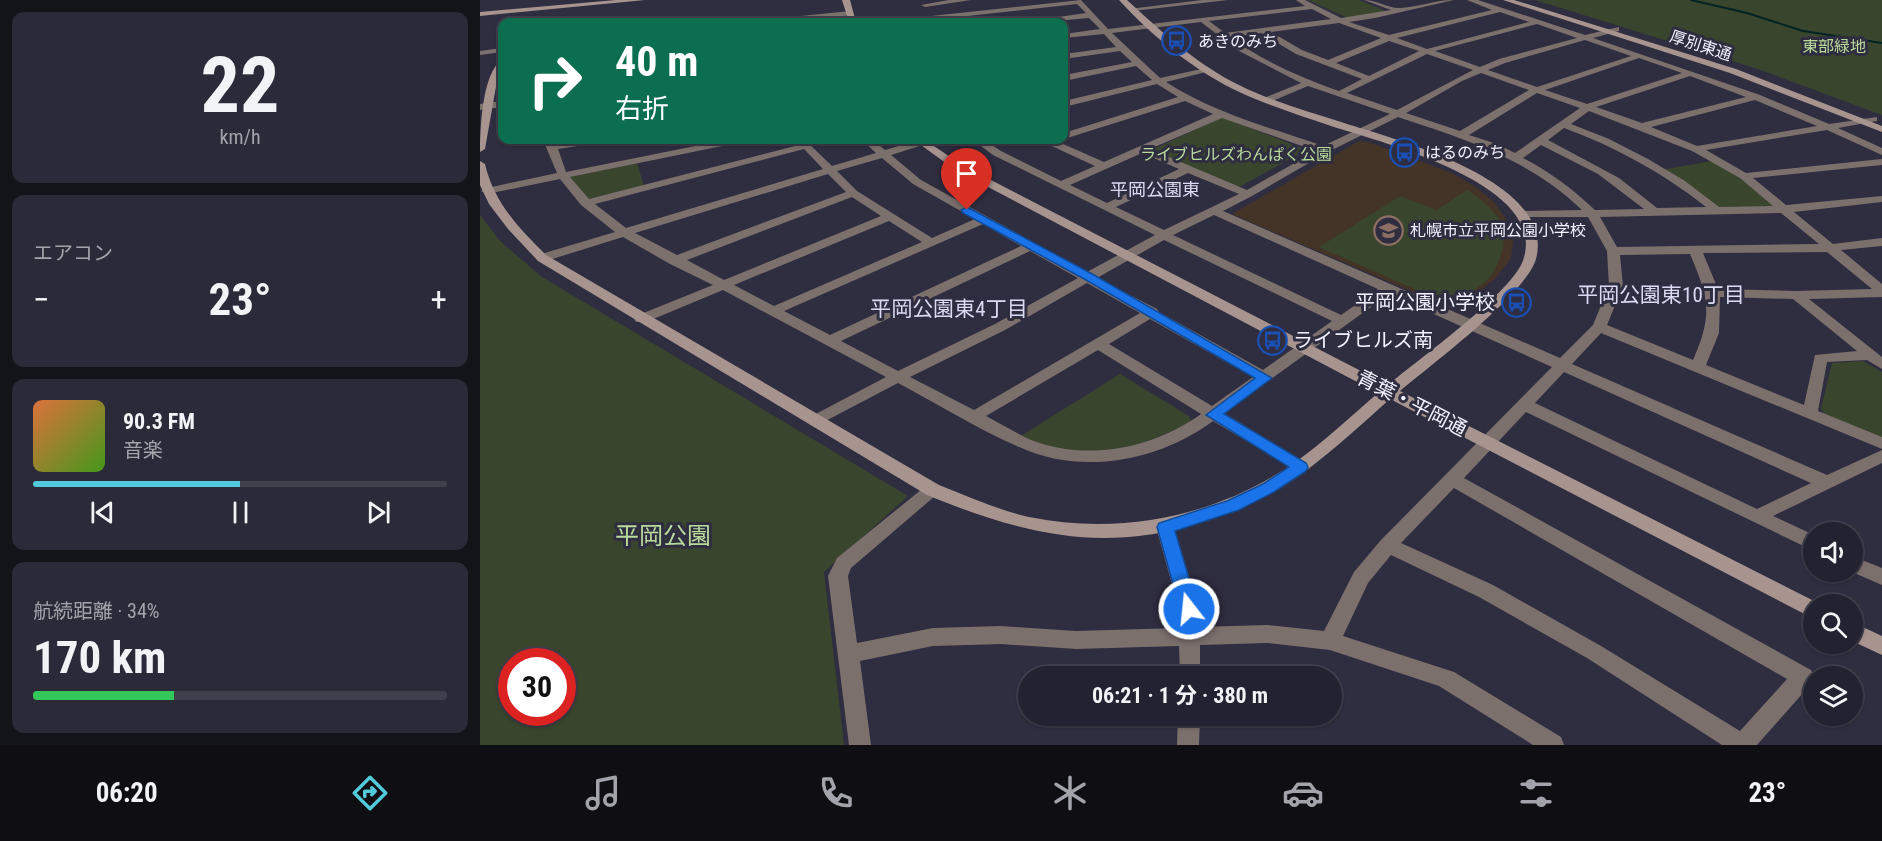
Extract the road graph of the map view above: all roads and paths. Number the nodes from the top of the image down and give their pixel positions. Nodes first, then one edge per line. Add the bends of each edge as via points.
1 (540, 0) edge
2 (641, 0) edge
3 (846, 0) edge
4 (967, 0) edge
5 (1123, 0) edge
6 (1224, 0) edge
7 (1300, 0) edge
8 (1368, 0) edge
9 (1421, 0) edge
10 (1450, 0) edge
11 (1471, 0) edge
12 (1507, 0) edge
13 (1521, 0) edge
14 (1078, 1) edge
15 (924, 2) edge
16 (1189, 2) edge
17 (1433, 4) junction
18 (1311, 7) junction
19 (534, 9) junction
20 (1133, 9) junction
21 (1500, 10) junction
22 (1400, 12) junction
23 (850, 13) junction
24 (480, 14) edge
25 (1092, 15) junction
26 (529, 17) dead end
27 (824, 18) edge
28 (852, 18) edge
29 (931, 18) edge
30 (947, 18) edge
31 (1065, 18) edge
32 (1201, 19) junction
33 (1340, 21) junction
34 (1537, 22) junction
35 (1150, 26) junction
36 (1107, 31) junction
37 (1263, 31) junction
38 (1612, 31) junction
39 (1068, 36) edge
40 (1223, 36) junction
41 (1388, 38) junction
42 (1586, 39) junction
43 (1123, 48) junction
44 (498, 51) edge
45 (1427, 51) junction
46 (480, 53) edge
47 (1068, 56) edge
48 (1638, 56) junction
49 (1140, 63) junction
50 (1327, 64) junction
51 (1203, 70) junction
52 (1478, 70) junction
53 (498, 71) edge
54 (1692, 73) junction
55 (1068, 77) edge
56 (1369, 79) junction
57 (1159, 81) junction
58 (1308, 82) junction
59 (1535, 90) junction
60 (1339, 94) junction
61 (1187, 97) junction
62 (1757, 97) junction
63 (1267, 100) junction
64 (1068, 103) edge
65 (484, 107) edge
66 (1588, 108) junction
67 (1224, 113) junction
68 (1399, 113) junction
69 (1863, 120) junction
70 (1878, 121) edge
71 (1565, 125) junction
72 (1828, 125) junction
73 (1641, 126) junction
74 (1882, 129) edge
75 (1361, 131) junction
76 (481, 132) edge
77 (1463, 134) junction
78 (1068, 135) edge
79 (1542, 141) junction
80 (551, 144) edge
81 (718, 144) edge
82 (741, 144) edge
83 (799, 144) edge
84 (803, 144) edge
85 (872, 144) edge
86 (910, 144) edge
87 (928, 144) edge
88 (984, 144) edge
89 (1058, 144) edge
90 (480, 149) edge
91 (1141, 149) junction
92 (1696, 149) junction
93 (1324, 150) junction
94 (1882, 152) edge
95 (882, 153) junction
96 (1517, 158) junction
97 (752, 160) junction
98 (1882, 162) edge
99 (480, 164) edge
100 (1103, 166) junction
101 (1188, 169) junction
102 (830, 170) junction
103 (562, 175) junction
104 (1744, 176) junction
105 (1061, 185) junction
106 (487, 191) junction
107 (853, 193) junction
108 (1248, 194) junction
109 (1882, 199) edge
110 (585, 203) junction
111 (1108, 207) junction
112 (1786, 209) junction
113 (1716, 210) junction
114 (1214, 211) junction
115 (1654, 212) junction
116 (1592, 213) junction
117 (1523, 215) junction
118 (888, 217) junction
119 (983, 220) junction
120 (623, 232) junction
121 (1165, 234) junction
122 (931, 242) junction
123 (1882, 242) edge
124 (1031, 246) junction
125 (1828, 248) junction
126 (1695, 250) junction
127 (1612, 251) junction
128 (1126, 256) junction
129 (542, 258) junction
130 (674, 261) junction
131 (1090, 278) junction
132 (722, 285) junction
133 (1388, 288) junction
134 (1882, 292) edge
135 (1713, 293) junction
136 (1796, 295) junction
137 (771, 312) junction
138 (1152, 312) junction
139 (641, 319) junction
140 (1342, 321) junction
141 (1472, 324) junction
142 (1599, 327) junction
143 (829, 341) junction
144 (1099, 344) junction
145 (1305, 348) junction
146 (1876, 360) edge
147 (1563, 365) junction
148 (1697, 368) junction
149 (898, 377) junction
150 (1265, 378) junction
151 (1390, 392) junction
152 (1524, 404) junction
153 (1809, 413) junction
154 (1214, 415) junction
155 (973, 417) junction
156 (816, 421) junction
157 (1488, 441) junction
158 (1882, 443) edge
159 (1882, 456) edge
160 (1300, 467) junction
161 (1452, 479) junction
162 (1826, 482) junction
163 (933, 490) junction
164 (1756, 517) junction
165 (1165, 527) junction
166 (1803, 539) edge
167 (1388, 545) junction
168 (1863, 568) edge
169 (1882, 577) edge
170 (1803, 605) edge
171 (1863, 636) edge
172 (1191, 637) junction
173 (1330, 641) junction
174 (1882, 646) edge
175 (849, 654) junction
176 (1190, 666) edge
177 (1189, 726) edge
178 (860, 745) edge
179 (1188, 745) edge
180 (1553, 745) edge
181 (1742, 745) edge

1 - 19 street
2 - 19 street
3 - 23 street
4 - 15 street
5 - 20 street
6 - 16 street
7 - 18 street
8 - 22 street
9 - 17 street
10 - 17 street
11 - 21 street
12 - 38 street, 厚別東通
13 - 38 street, 厚別東通
14 - 25 street
14 - 30 street
15 - 29 street
16 - 20 street
17 - 22 street
18 - 32 street
18 - 33 street
19 - 24 street
19 - 26 street
20 - 35 street
21 - 34 street
21 - 41 street
22 - 33 street
23 - 27 street
23 - 28 street
25 - 31 street
25 - 36 street
32 - 35 street
32 - 40 street
33 - 37 street
33 - 41 street
34 - 42 street
34 - 45 street
35 - 36 street
35 - 51 street
36 - 39 street
36 - 43 street
37 - 40 street
37 - 50 street
38 - 42 street
38 - 69 street, 厚別東通
38 - 70 street, 厚別東通 via 1748,71
40 - 58 street
41 - 45 street
41 - 50 street
42 - 48 street
42 - 52 street
43 - 47 street
43 - 49 street
44 - 46 street
45 - 52 street
45 - 56 street
48 - 54 street
48 - 59 street
49 - 55 street
49 - 57 street
50 - 56 street
51 - 57 street
51 - 63 street
52 - 59 street
52 - 68 street
53 - 65 street
54 - 62 street
54 - 66 street
56 - 60 street
57 - 61 street
57 - 64 street
58 - 60 street
58 - 63 street
59 - 66 street
59 - 77 street
60 - 68 street
61 - 67 street
61 - 78 street
62 - 72 street
62 - 73 street
63 - 75 street
65 - 76 street
66 - 71 street
66 - 73 street
67 - 91 street
67 - 93 street
68 - 75 street
68 - 77 street
69 - 70 street
69 - 72 street
69 - 74 street, 厚別東通
71 - 79 street
71 - 113 street via 1620,147 1661,170
72 - 92 street
72 - 94 street
73 - 92 street
75 - 93 street
75 - 117 street via 1460,168 1500,193
76 - 90 street
77 - 96 street
79 - 96 street
79 - 115 street via 1591,164
80 - 103 street
81 - 103 street
82 - 97 street
83 - 97 street
84 - 102 street
85 - 95 street
86 - 95 street
87 - 128 street, 青葉・平岡通 via 958,167
88 - 105 street
89 - 100 street
91 - 100 street
91 - 101 street
92 - 104 street
93 - 108 street
95 - 102 street
95 - 119 street via 916,182
96 - 116 street via 1570,192
97 - 110 street
98 - 104 street
99 - 106 street
100 - 105 street
101 - 108 street
101 - 111 street
102 - 107 street
102 - 120 street
103 - 106 street
103 - 110 street
104 - 112 street
105 - 111 street
106 - 129 street via 503,219
107 - 118 street
107 - 130 street
108 - 114 street
109 - 112 street
110 - 120 street
111 - 121 street
112 - 113 street
112 - 125 street
113 - 115 street
114 - 121 street
114 - 133 street
115 - 116 street
116 - 117 street
116 - 127 street
117 - 141 street via 1531,238 1527,267
118 - 122 street
118 - 132 street
119 - 122 street
119 - 124 street
120 - 129 street
120 - 130 street
121 - 128 street
121 - 140 street
122 - 137 street
123 - 125 street
124 - 131 street
124 - 143 street
125 - 126 street
125 - 134 street
126 - 127 street
126 - 135 street
127 - 142 street via 1616,286
128 - 131 street
128 - 145 street, 青葉・平岡通
129 - 139 street
130 - 132 street
131 - 138 street
131 - 149 street
132 - 137 street
132 - 139 street
133 - 140 street
133 - 141 street
134 - 136 street
135 - 136 street
135 - 148 street via 1712,333
136 - 146 street
137 - 143 street
138 - 144 street
138 - 150 street
139 - 156 street
140 - 145 street
141 - 147 street
141 - 151 street
142 - 147 street
142 - 148 street
143 - 149 street
144 - 154 street
144 - 155 street
145 - 150 street
145 - 151 street, 青葉・平岡通
146 - 153 street via 1820,358
147 - 152 street
147 - 162 street
148 - 153 street
149 - 155 street
149 - 156 street
150 - 154 street
151 - 157 street, 青葉・平岡通
151 - 160 street
152 - 157 street
152 - 164 street
153 - 158 street
154 - 155 street via 1187,432 1140,451 1099,456 1062,454 1026,444
154 - 160 street
156 - 163 street
157 - 161 street
157 - 170 street, 青葉・平岡通
159 - 162 street
160 - 165 street via 1233,506
161 - 167 street
161 - 181 street via 1803,677
162 - 164 street
163 - 165 street via 971,508 1032,526 1095,533
163 - 175 street via 844,563 838,576
164 - 166 street
165 - 172 street via 1189,609
167 - 173 street via 1361,578
167 - 181 street via 1486,591 1594,652
168 - 169 street
171 - 174 street
172 - 173 street via 1267,634
172 - 175 street via 933,637
172 - 176 street
173 - 180 street via 1446,679
175 - 178 street
177 - 179 street

